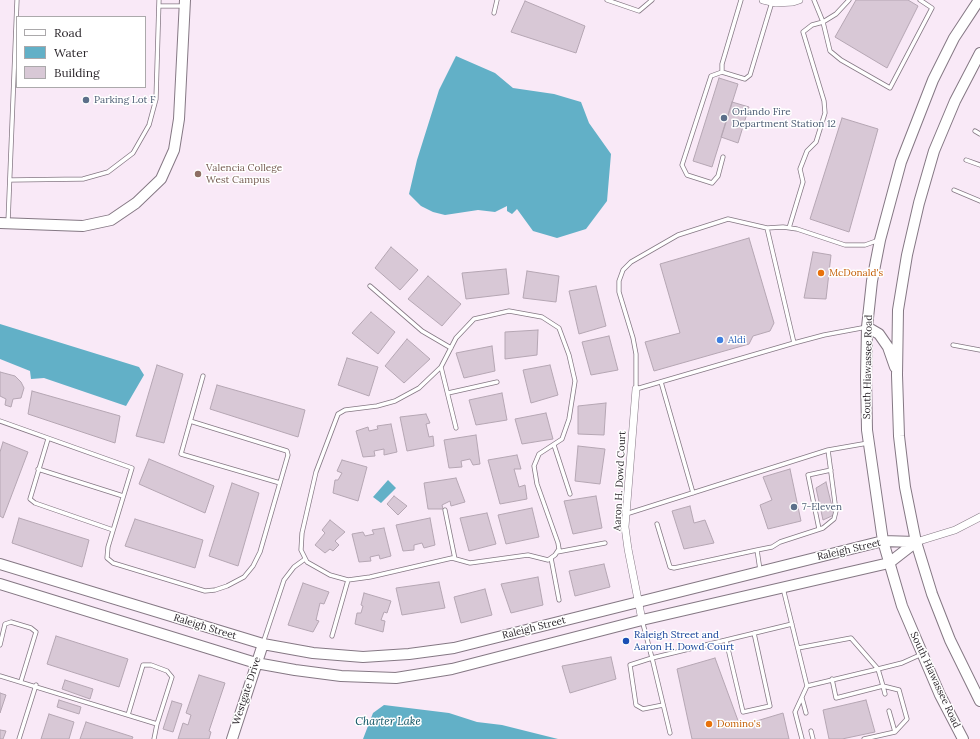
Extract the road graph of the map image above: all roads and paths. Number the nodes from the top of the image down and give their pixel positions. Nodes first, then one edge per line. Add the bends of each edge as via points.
1 (17, 0) edge
2 (159, 0) edge
3 (498, 0) edge
4 (607, 0) edge
5 (652, 0) edge
6 (741, 0) edge
7 (762, 0) edge
8 (799, 0) edge
9 (814, 0) edge
10 (849, 0) edge
11 (920, 0) edge
12 (979, 1) edge
13 (772, 2) junction
14 (185, 3) edge
15 (159, 6) junction
16 (494, 13) dead end
17 (16, 16) edge
18 (823, 22) junction
19 (16, 26) edge
20 (980, 53) edge
21 (722, 72) junction
22 (975, 131) dead end
23 (980, 134) edge
24 (723, 157) dead end
25 (966, 160) dead end
26 (980, 166) edge
27 (10, 180) junction
28 (954, 190) dead end
29 (980, 201) edge
30 (4, 223) edge
31 (767, 228) junction
32 (789, 228) junction
33 (880, 240) junction
34 (370, 286) dead end
35 (867, 327) junction
36 (794, 343) junction
37 (953, 345) dead end
38 (451, 348) junction
39 (980, 350) edge
40 (441, 367) junction
41 (897, 375) junction
42 (203, 376) dead end
43 (497, 382) dead end
44 (661, 382) junction
45 (636, 390) junction
46 (448, 393) junction
47 (190, 421) junction
48 (0, 422) edge
49 (456, 428) dead end
50 (48, 439) junction
51 (869, 443) junction
52 (554, 445) junction
53 (828, 450) junction
54 (38, 469) junction
55 (831, 470) junction
56 (280, 483) junction
57 (693, 493) junction
58 (570, 494) dead end
59 (123, 496) junction
60 (445, 510) dead end
61 (626, 514) junction
62 (980, 516) edge
63 (657, 524) dead end
64 (819, 529) junction
65 (113, 530) junction
66 (883, 541) junction
67 (916, 542) junction
68 (605, 543) dead end
69 (757, 550) junction
70 (557, 552) junction
71 (551, 558) junction
72 (305, 559) junction
73 (455, 559) junction
74 (0, 564) edge
75 (889, 564) junction
76 (760, 572) junction
77 (348, 580) junction
78 (0, 584) edge
79 (783, 588) junction
80 (559, 600) dead end
81 (638, 602) junction
82 (642, 620) junction
83 (792, 624) junction
84 (754, 633) junction
85 (332, 636) dead end
86 (726, 640) junction
87 (263, 644) junction
88 (0, 645) edge
89 (798, 648) junction
90 (923, 654) junction
91 (652, 658) junction
92 (256, 663) junction
93 (878, 669) junction
94 (0, 676) edge
95 (832, 679) junction
96 (21, 681) junction
97 (36, 685) junction
98 (807, 686) junction
99 (883, 686) junction
100 (885, 694) dead end
101 (802, 698) junction
102 (980, 701) edge
103 (663, 705) junction
104 (889, 711) dead end
105 (806, 713) dead end
106 (128, 715) junction
107 (157, 724) junction
108 (811, 731) dead end
109 (670, 732) dead end
110 (895, 732) junction
111 (19, 739) edge
112 (154, 739) edge
113 (232, 739) edge
114 (802, 739) edge
115 (813, 739) edge
116 (864, 739) edge
117 (963, 739) edge

1 - 17 lane
2 - 15 lane
3 - 16 lane
4 - 5 lane via 639,10
6 - 21 lane via 722,64
7 - 13 street
8 - 13 street
9 - 18 lane
10 - 18 lane via 836,14
11 - 18 lane via 932,8 890,88 835,56 828,45
12 - 33 street, South Hiawassee Road via 954,38 917,116 901,162
13 - 21 lane via 750,75 745,79
14 - 15 lane
14 - 30 street via 179,119 174,150 161,179 136,203 111,220 83,226
15 - 27 lane via 156,99 150,125 133,153 108,172 83,179
18 - 32 lane via 812,25 803,32 825,107 816,142 807,151 800,169 804,182
19 - 27 lane
20 - 41 street via 955,100 934,151 918,203 906,254 898,310
21 - 24 lane via 711,76 682,165 687,175 712,183 718,176
22 - 23 lane
25 - 26 lane
27 - 30 lane
28 - 29 lane
31 - 32 lane
31 - 36 lane
31 - 45 lane via 728,219 678,235 631,262 623,270 618,292 633,338
32 - 33 lane via 851,246
33 - 35 street, South Hiawassee Road
34 - 38 lane via 422,331
35 - 36 lane
35 - 41 street via 879,334 888,346
35 - 51 street, South Hiawassee Road
36 - 44 lane
37 - 39 lane
38 - 40 lane
38 - 52 lane via 456,338 474,319 491,314 509,311 530,314 542,317 559,328 575,380 569,419 562,439
40 - 46 lane
40 - 72 lane via 419,388 395,401 345,410 338,414 316,472 302,533 300,544
41 - 67 street via 899,436 905,487
42 - 47 lane
43 - 46 lane
44 - 45 lane
44 - 57 lane
45 - 61 street, Aaron H. Dowd Court
46 - 49 lane
47 - 56 lane via 287,451
47 - 56 lane via 181,454
48 - 50 lane
50 - 54 lane
50 - 59 lane via 132,468
51 - 53 lane
51 - 66 street, South Hiawassee Road
52 - 58 lane
52 - 70 lane via 539,454 534,466 537,484 558,543
53 - 55 lane
53 - 57 lane
54 - 59 lane
54 - 65 lane via 30,499
55 - 64 lane via 836,512 831,523
55 - 64 lane via 808,474
56 - 65 lane via 260,552 253,566 244,578 215,590 205,591 113,563 107,558 106,553
57 - 61 lane
59 - 65 lane
60 - 73 lane
61 - 81 street, Aaron H. Dowd Court via 628,549
62 - 67 street via 955,530
63 - 69 lane via 670,567
64 - 69 lane
66 - 67 street, Raleigh Street
66 - 75 street, South Hiawassee Road
66 - 76 street, Raleigh Street
67 - 75 street, Raleigh Street
67 - 102 street via 950,640
68 - 70 lane
69 - 76 lane
70 - 71 lane
71 - 73 lane via 548,560 528,555 470,563
71 - 80 lane
72 - 77 lane via 330,575
72 - 87 lane via 294,567 284,580
73 - 77 lane
74 - 87 street, Raleigh Street
75 - 79 street, Raleigh Street
75 - 90 street, South Hiawassee Road via 902,606
76 - 81 street, Raleigh Street
77 - 85 lane
78 - 92 street, Raleigh Street
79 - 82 street, Raleigh Street
79 - 83 lane
81 - 82 street, Aaron H. Dowd Court
81 - 87 street, Raleigh Street via 454,648 409,654 363,657 313,653
82 - 91 lane
82 - 92 street, Raleigh Street via 452,669 396,678 334,675
83 - 84 lane
83 - 89 lane
84 - 86 lane
84 - 86 lane via 770,706 743,712
86 - 91 lane
87 - 92 street, Westgate Drive
88 - 96 lane via 5,624 11,622 36,632
89 - 93 lane via 851,638
89 - 98 lane
90 - 93 lane
90 - 117 street, South Hiawassee Road via 940,696
91 - 103 lane
91 - 103 lane via 630,665 636,705 643,709
92 - 113 street, Westgate Drive
93 - 95 lane
93 - 99 lane
94 - 96 lane
95 - 98 lane
95 - 99 lane via 836,698
96 - 97 lane
97 - 106 lane
97 - 111 lane
98 - 101 lane
99 - 100 lane
99 - 110 lane via 899,690 907,719
101 - 105 lane
101 - 114 lane via 795,712
103 - 109 lane
104 - 110 lane
106 - 107 lane
106 - 107 lane via 143,664 150,665 168,671 172,677
107 - 112 lane
108 - 115 lane
110 - 116 lane

